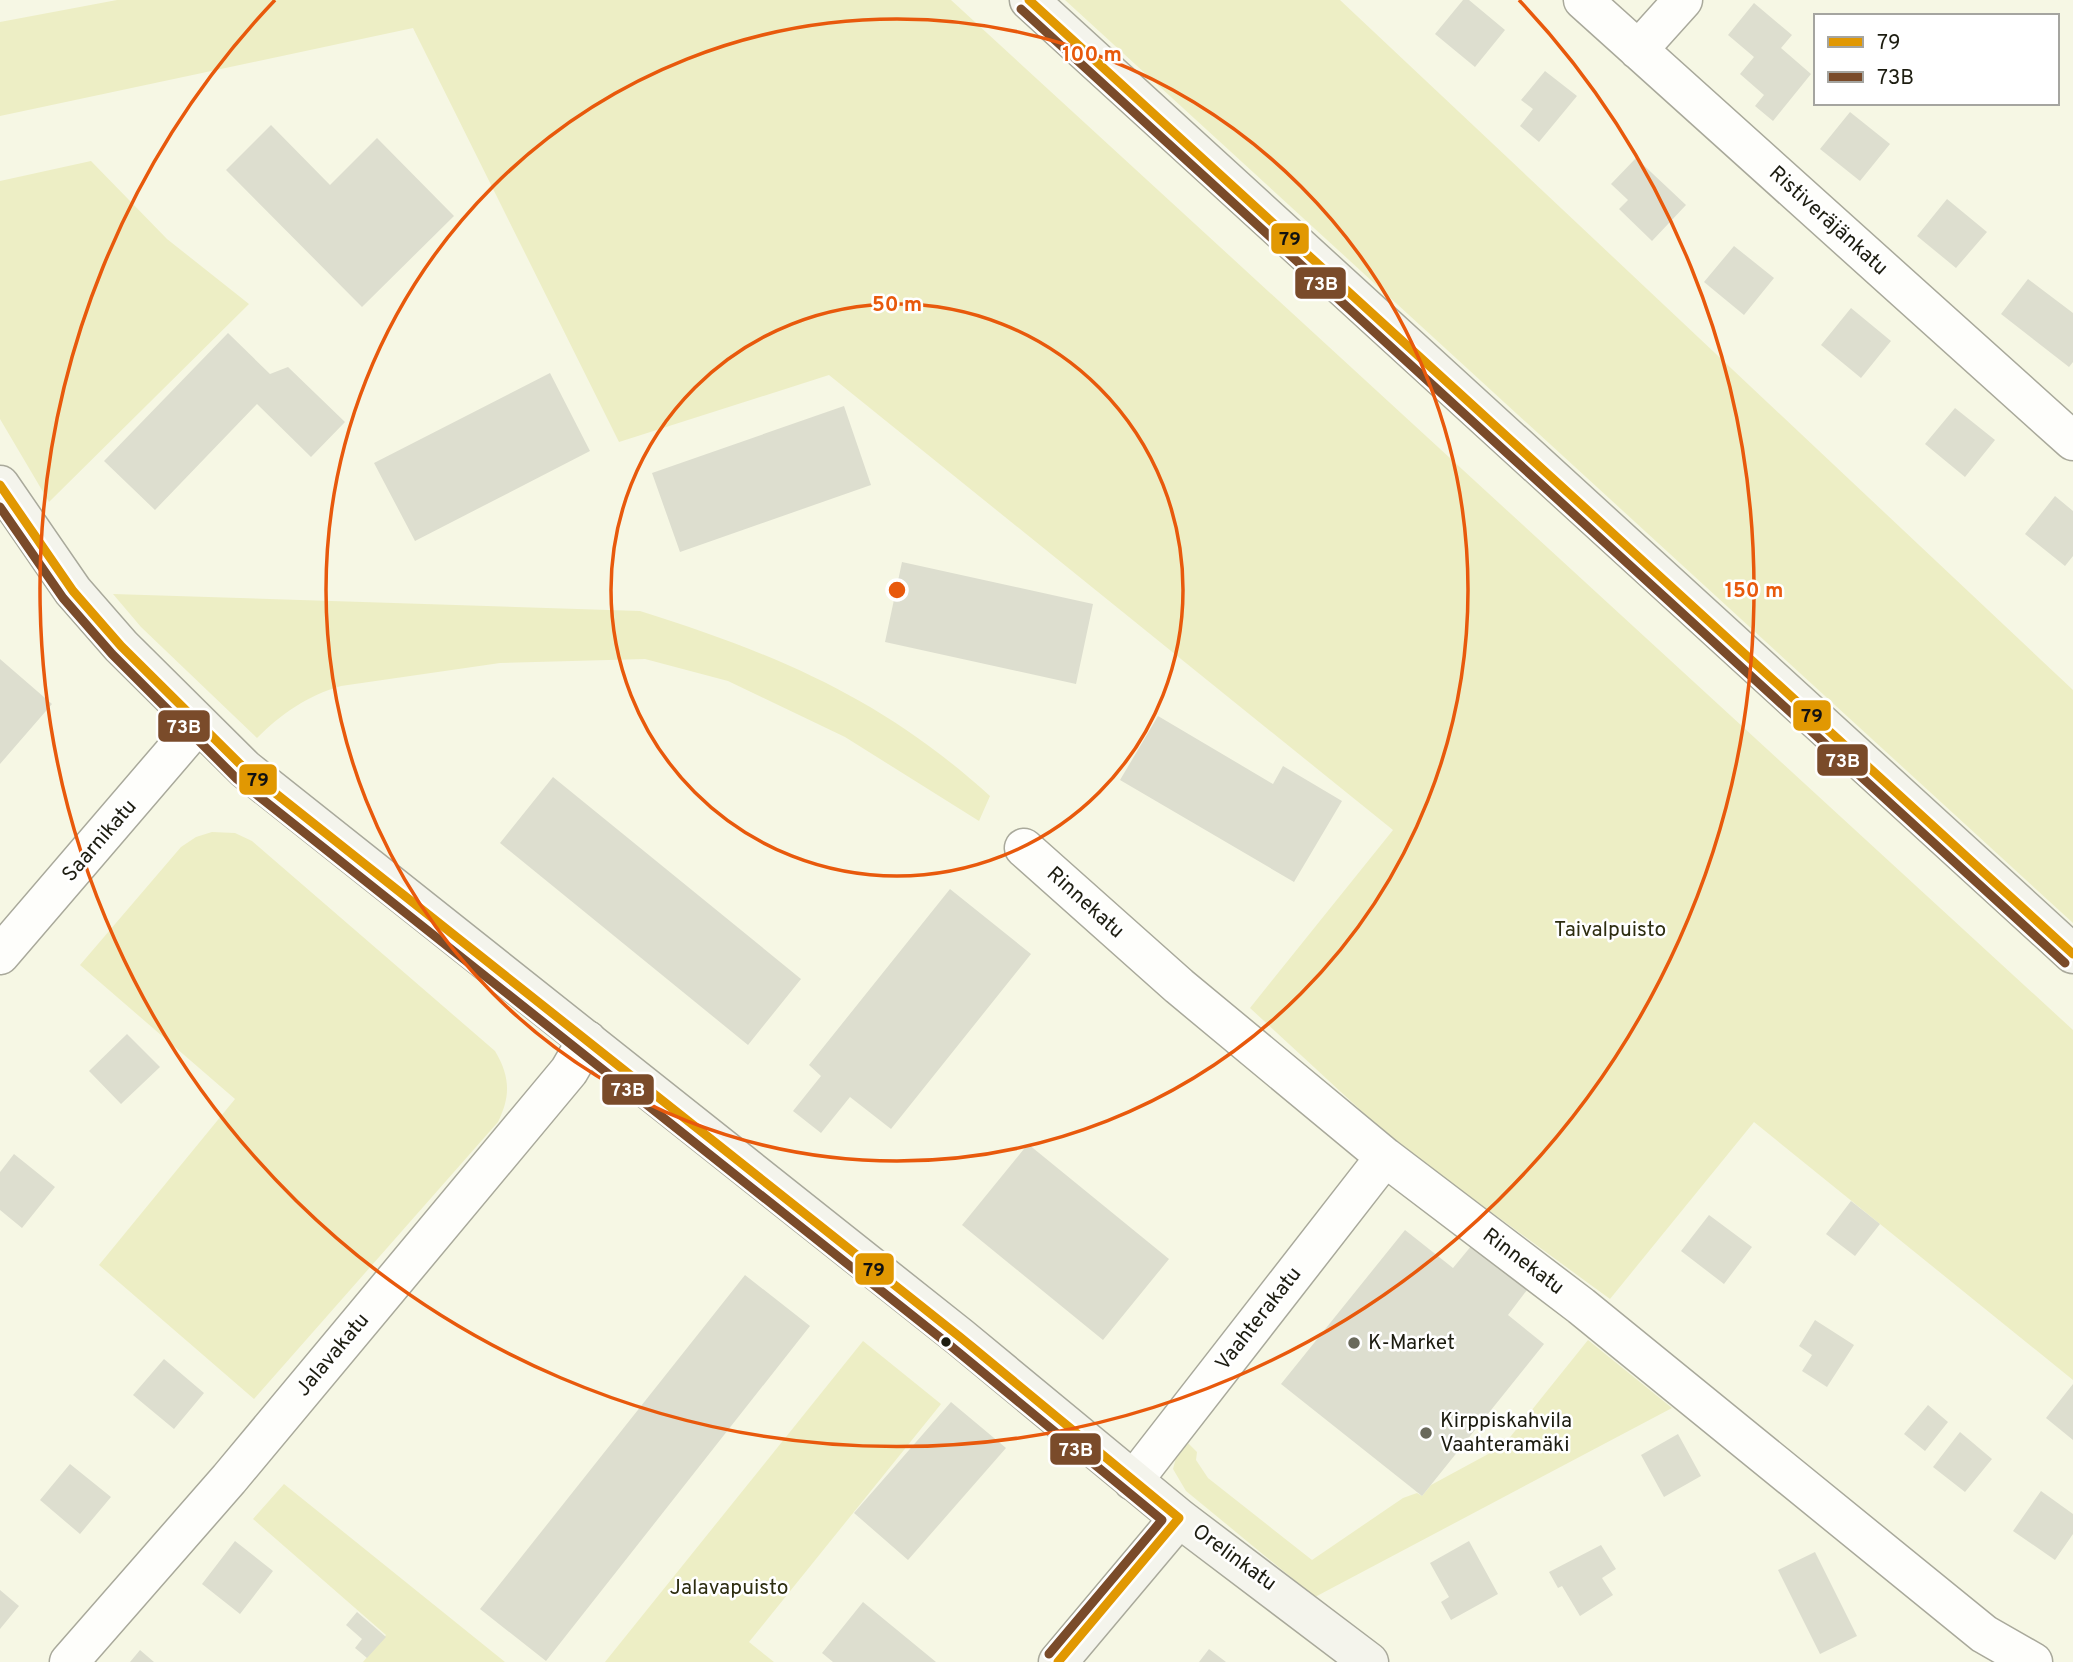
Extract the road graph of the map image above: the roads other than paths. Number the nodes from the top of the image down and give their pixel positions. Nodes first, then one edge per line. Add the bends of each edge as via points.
1 (1029, 0) edge
2 (1583, 0) edge
3 (1684, 0) edge
4 (1638, 50) junction
5 (2073, 441) edge
6 (0, 485) edge
7 (198, 724) junction
8 (1024, 848) dead end
9 (2073, 954) edge
10 (0, 955) edge
11 (587, 1040) junction
12 (1385, 1157) junction
13 (1133, 1481) junction
14 (1180, 1518) junction
15 (69, 1662) edge
16 (1058, 1662) edge
17 (1369, 1662) edge
18 (2033, 1662) edge

1 - 9 street
2 - 4 street, Ristiveräjänkatu
3 - 4 street
4 - 5 street, Ristiveräjänkatu
6 - 7 street, Orelinkatu via 74,591
7 - 10 street, Saarnikatu
7 - 11 street, Orelinkatu via 245,769
8 - 12 street, Rinnekatu via 1179,986
11 - 13 street, Orelinkatu
11 - 15 street, Jalavakatu via 569,1070 238,1468
12 - 13 street, Vaahterakatu
12 - 18 street, Rinnekatu via 1581,1306 1984,1634
13 - 14 street, Orelinkatu
14 - 16 street
14 - 17 street, Orelinkatu

